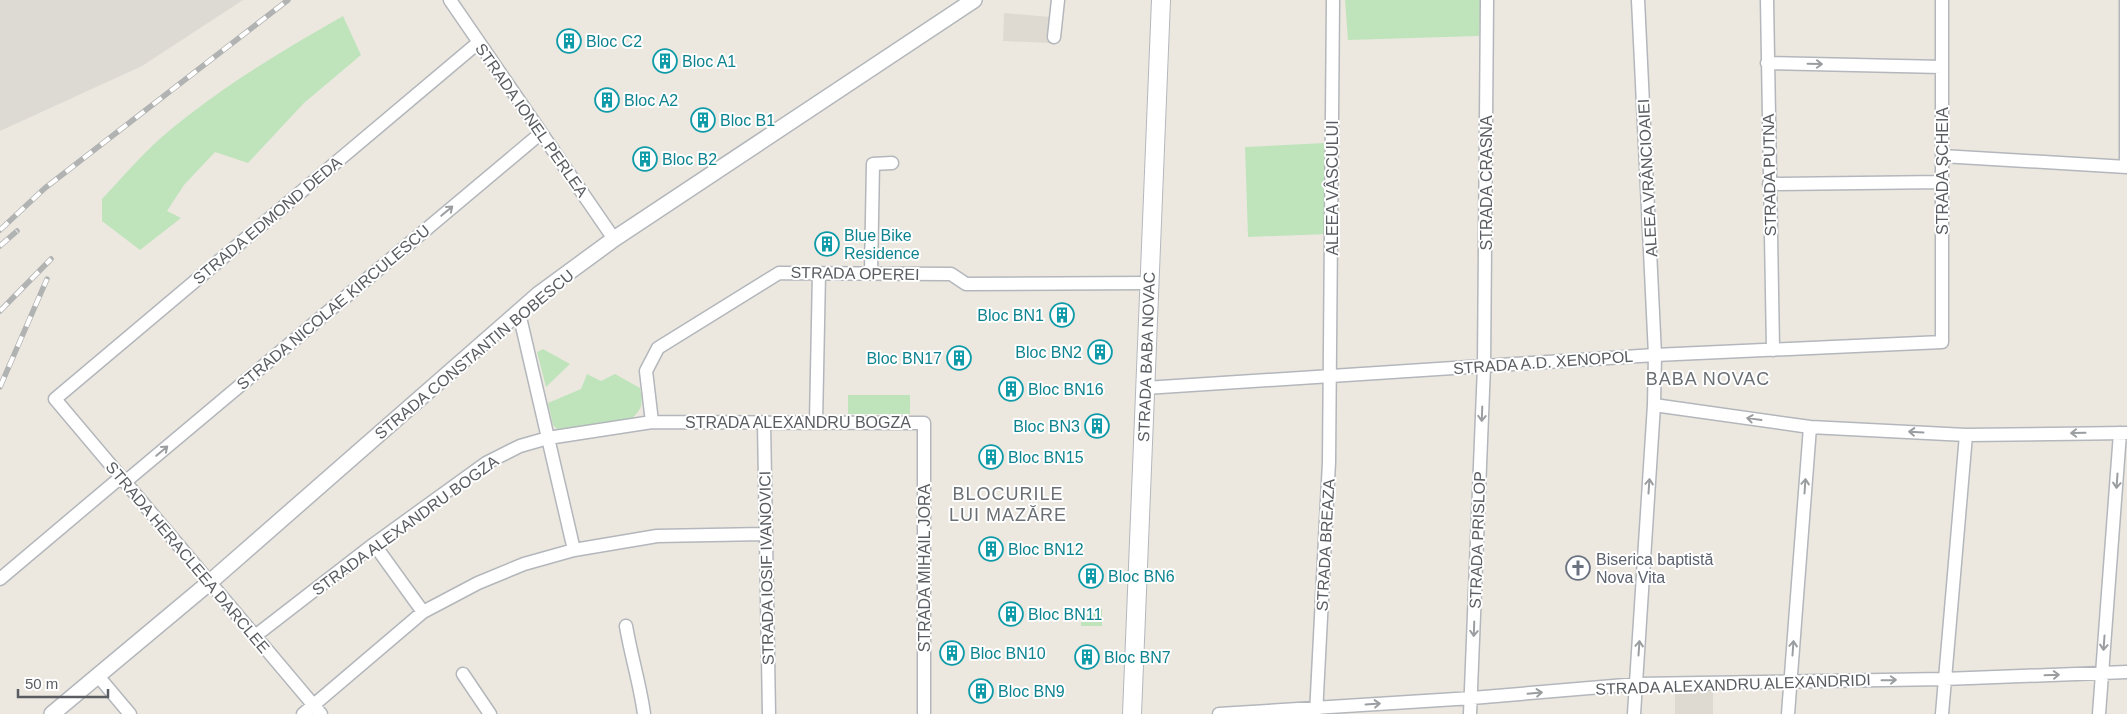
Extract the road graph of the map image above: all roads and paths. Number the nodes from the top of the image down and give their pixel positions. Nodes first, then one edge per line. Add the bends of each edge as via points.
1 (450, 0) edge
2 (974, 0) edge
3 (1058, 0) edge
4 (1160, 0) edge
5 (1333, 0) edge
6 (1487, 0) edge
7 (1638, 0) edge
8 (1767, 0) edge
9 (1942, 0) edge
10 (2126, 0) edge
11 (1054, 37) dead end
12 (478, 42) junction
13 (1767, 63) junction
14 (1942, 67) junction
15 (541, 132) junction
16 (1942, 156) junction
17 (892, 163) dead end
18 (2126, 167) edge
19 (1942, 182) junction
20 (1769, 184) junction
21 (614, 239) junction
22 (819, 273) junction
23 (870, 273) junction
24 (1149, 283) junction
25 (518, 313) junction
26 (1942, 342) joint
27 (1773, 350) junction
28 (1655, 355) junction
29 (1484, 366) junction
30 (1330, 376) junction
31 (1145, 388) junction
32 (55, 399) joint
33 (1654, 405) junction
34 (652, 422) junction
35 (764, 422) junction
36 (816, 422) junction
37 (924, 423) joint
38 (1810, 427) junction
39 (2124, 433) edge
40 (1966, 435) junction
41 (548, 438) junction
42 (123, 480) junction
43 (766, 534) junction
44 (374, 544) junction
45 (574, 550) junction
46 (0, 579) edge
47 (210, 582) junction
48 (423, 612) junction
49 (626, 626) dead end
50 (255, 636) junction
51 (2102, 672) junction
52 (2127, 672) edge
53 (464, 674) dead end
54 (98, 676) junction
55 (1944, 679) junction
56 (1790, 681) junction
57 (1636, 684) junction
58 (1472, 698) junction
59 (317, 709) edge
60 (1316, 711) edge
61 (52, 714) edge
62 (130, 714) edge
63 (302, 714) edge
64 (490, 714) edge
65 (644, 714) edge
66 (769, 714) edge
67 (924, 714) edge
68 (1132, 714) edge
69 (1219, 714) edge
70 (1470, 714) edge
71 (1634, 714) edge
72 (1788, 714) edge
73 (1942, 714) edge
74 (2099, 714) edge

1 - 12 street, STRADA IONEL PERLEA
2 - 21 street, STRADA CONSTANTIN BOBESCU
3 - 11 street
4 - 24 main road, STRADA BABA NOVAC
5 - 30 street, ALEEA VÂSCULUI
6 - 29 street, STRADA CRASNA
7 - 28 street, ALEEA VRÂNCIOAIEI
8 - 13 street, STRADA PUTNA
9 - 14 street, STRADA ȘCHEIA
10 - 18 street
12 - 15 street, STRADA IONEL PERLEA
12 - 32 street, STRADA EDMOND DEDA
13 -> 14 street
13 - 20 street, STRADA PUTNA
14 - 16 street, STRADA ȘCHEIA
15 - 21 street, STRADA IONEL PERLEA
42 -> 15 street, STRADA NICOLAE KIRCULESCU
16 - 18 street
16 - 19 street, STRADA ȘCHEIA
17 - 23 street via 873,164
19 - 20 street
19 - 26 street, STRADA ȘCHEIA
20 - 27 street, STRADA PUTNA
21 - 25 street, STRADA CONSTANTIN BOBESCU
22 - 23 street, STRADA OPEREI
22 - 34 street, STRADA OPEREI via 779,272 658,348 646,371
22 - 36 street
23 - 24 street, STRADA OPEREI via 951,274 966,284
24 - 31 main road, STRADA BABA NOVAC
25 - 41 street
25 - 47 street, STRADA CONSTANTIN BOBESCU
26 - 27 street, STRADA A.D. XENOPOL
27 - 28 street, STRADA A.D. XENOPOL
28 - 29 street, STRADA A.D. XENOPOL
28 - 33 street, ALEEA VRÂNCIOAIEI
29 - 30 street, STRADA A.D. XENOPOL
29 -> 58 street, STRADA PRISLOP
30 - 31 street, STRADA A.D. XENOPOL
30 - 60 street, STRADA BREAZA via 1330,462
31 - 68 main road, STRADA BABA NOVAC
32 - 42 street, STRADA HERACLEEA DARCLEE
38 -> 33 street
57 -> 33 street, ALEEA VRÂNCIOAIEI
34 - 35 street, STRADA ALEXANDRU BOGZA
34 - 41 street, STRADA ALEXANDRU BOGZA
35 - 36 street, STRADA ALEXANDRU BOGZA
35 - 43 street, STRADA IOSIF IVANOVICI
36 - 37 street, STRADA ALEXANDRU BOGZA
37 - 67 street, STRADA MIHAIL JORA
40 -> 38 street
56 -> 38 street
39 -> 40 street
39 -> 51 street
40 - 55 street
41 - 44 street, STRADA ALEXANDRU BOGZA via 520,446 486,463
41 - 45 street
42 - 46 street, STRADA NICOLAE KIRCULESCU
42 - 47 street, STRADA HERACLEEA DARCLEE
43 - 45 street via 668,535
43 - 66 street, STRADA IOSIF IVANOVICI
44 - 48 street
44 - 50 street, STRADA ALEXANDRU BOGZA
45 - 48 street via 524,564 478,583
47 - 50 street, STRADA HERACLEEA DARCLEE
47 - 54 street, STRADA CONSTANTIN BOBESCU
48 - 59 street
49 - 65 street via 632,662 640,680
50 - 59 street, STRADA HERACLEEA DARCLEE
51 - 52 street, STRADA ALEXANDRU ALEXANDRIDI
55 -> 51 street, STRADA ALEXANDRU ALEXANDRIDI
51 - 74 street
53 - 64 street
54 - 61 street, STRADA CONSTANTIN BOBESCU
54 - 62 street
56 -> 55 street, STRADA ALEXANDRU ALEXANDRIDI
55 - 73 street
56 - 57 street, STRADA ALEXANDRU ALEXANDRIDI
56 - 72 street
58 -> 57 street, STRADA ALEXANDRU ALEXANDRIDI
57 - 71 street, ALEEA VRÂNCIOAIEI
60 -> 58 street, STRADA ALEXANDRU ALEXANDRIDI
58 - 70 street, STRADA PRISLOP
59 - 63 street
60 - 69 street, STRADA ALEXANDRU ALEXANDRIDI

